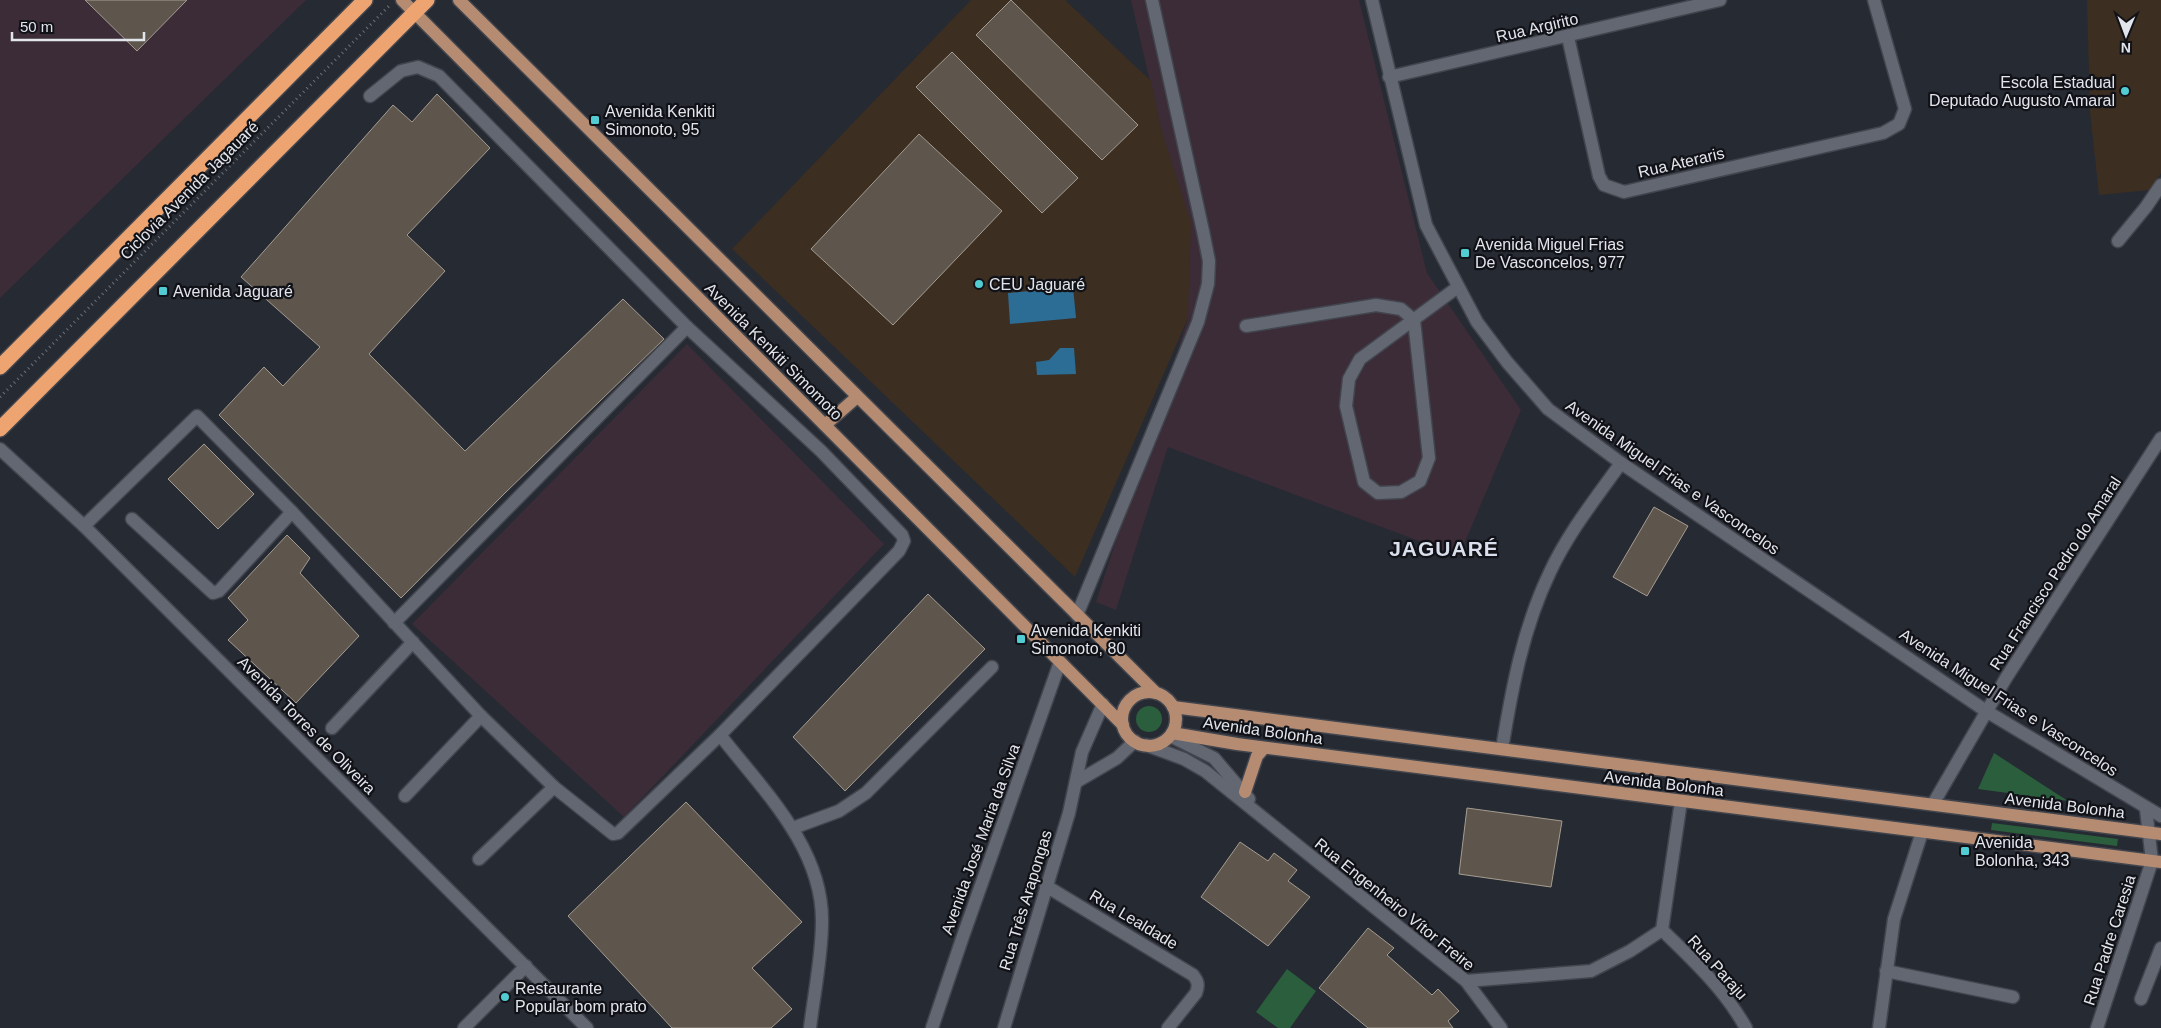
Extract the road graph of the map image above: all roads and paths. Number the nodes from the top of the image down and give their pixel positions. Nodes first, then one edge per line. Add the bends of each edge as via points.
1 (366, 0) edge
2 (395, 0) edge
3 (402, 0) edge
4 (427, 0) edge
5 (459, 0) edge
6 (1152, 0) edge
7 (1372, 0) edge
8 (1720, 0) edge
9 (1874, 0) edge
10 (414, 12) junction
11 (1568, 37) junction
12 (1389, 77) junction
13 (370, 96) dead end
14 (2161, 185) edge
15 (2118, 241) dead end
16 (1458, 287) junction
17 (1414, 320) junction
18 (1246, 326) dead end
19 (687, 327) junction
20 (0, 367) edge
21 (0, 397) edge
22 (856, 397) junction
23 (825, 425) junction
24 (0, 429) edge
25 (2161, 438) edge
26 (0, 449) edge
27 (1621, 463) junction
28 (292, 512) junction
29 (132, 519) dead end
30 (84, 526) junction
31 (1077, 615) junction
32 (394, 622) junction
33 (413, 642) junction
34 (1060, 662) junction
35 (992, 667) dead end
36 (1156, 693) junction
37 (1103, 704) junction
38 (1173, 707) junction
39 (1986, 711) junction
40 (481, 716) junction
41 (1123, 725) junction
42 (332, 728) dead end
43 (1171, 734) junction
44 (720, 735) junction
45 (1140, 743) junction
46 (1264, 748) junction
47 (1502, 749) junction
48 (1076, 782) junction
49 (554, 787) junction
50 (1245, 792) junction
51 (405, 796) dead end
52 (1681, 801) junction
53 (1933, 804) junction
54 (2146, 809) junction
55 (1258, 814) junction
56 (2161, 816) edge
57 (793, 828) junction
58 (1922, 832) junction
59 (2155, 833) edge
60 (479, 859) dead end
61 (2157, 862) edge
62 (1046, 886) junction
63 (1662, 930) junction
64 (2161, 948) edge
65 (526, 966) junction
66 (1886, 971) junction
67 (1466, 981) junction
68 (2013, 997) dead end
69 (2141, 999) dead end
70 (464, 1028) edge
71 (587, 1028) edge
72 (810, 1028) edge
73 (932, 1028) edge
74 (1004, 1028) edge
75 (1168, 1028) edge
76 (1501, 1028) edge
77 (1746, 1028) edge
78 (1879, 1028) edge
79 (2097, 1028) edge

1 - 20 highway
2 - 21 path, Ciclovia Avenida Jagauaré
3 - 10 main road, Avenida Kenkiti Simomoto
4 - 10 highway
5 - 22 main road, Avenida Kenkiti Simomoto
6 - 31 street via 1209,261 1208,284 1198,322
7 - 12 street, Avenida Miguel Frias e Vasconcelos
8 - 11 street, Rua Argirito
9 - 11 street, Rua Ateraris via 1905,109 1899,124 1882,133 1624,192 1604,185 1598,176
10 - 23 main road, Avenida Kenkiti Simomoto
10 - 24 highway
11 - 12 street, Rua Argirito
12 - 16 street, Avenida Miguel Frias e Vasconcelos via 1426,225
13 - 19 street via 401,71 418,67 439,76
14 - 15 street
16 - 17 street
16 - 27 street, Avenida Miguel Frias e Vasconcelos via 1477,322 1548,409
17 - 17 street via 1360,359 1349,379 1346,406 1364,482 1378,493 1401,492 1420,480 1430,458
17 - 18 street via 1401,309 1376,305
19 - 32 street
19 - 44 street via 820,451 902,535 904,541 899,551
22 - 23 main road
22 - 31 main road, Avenida Kenkiti Simomoto
23 - 34 main road, Avenida Kenkiti Simomoto
25 - 39 street, Rua Francisco Pedro do Amaral
26 - 30 street, Avenida Torres de Oliveira
27 - 39 street, Avenida Miguel Frias e Vasconcelos
27 - 47 street via 1549,572 1520,649
28 - 29 street via 216,593
28 - 30 street via 197,416
28 - 32 street
30 - 65 street, Avenida Torres de Oliveira
31 - 36 main road, Avenida Kenkiti Simomoto
32 - 33 street
33 - 40 street
33 - 42 street
34 - 37 main road, Avenida Kenkiti Simomoto
34 - 73 street, Avenida José Maria da Silva
35 - 57 street via 866,793 839,811
36 - 38 main road
36 - 41 main road via 1132,698 1124,711
37 - 41 main road, Avenida Kenkiti Simomoto
37 - 48 street via 1082,752
38 - 43 main road via 1176,723
38 - 47 main road, Avenida Bolonha
39 - 53 street, Rua Francisco Pedro do Amaral
39 - 54 street, Avenida Miguel Frias e Vasconcelos
40 - 49 street
40 - 51 street
41 - 45 main road via 1129,736
43 - 45 main road via 1161,743
43 - 46 main road, Avenida Bolonha
43 - 50 street, Rua Engenheiro Vítor Freire via 1214,758
44 - 49 street via 616,834
44 - 57 street
45 - 48 street
45 - 55 street, Rua Engenheiro Vítor Freire via 1192,764
46 - 50 main road via 1257,756
46 - 52 main road, Avenida Bolonha
47 - 53 main road, Avenida Bolonha
48 - 62 street, Rua Três Arapongas
49 - 60 street
50 - 55 street, Rua Engenheiro Vítor Freire
52 - 58 main road, Avenida Bolonha
52 - 63 street
53 - 59 main road, Avenida Bolonha
54 - 56 street, Avenida Miguel Frias e Vasconcelos
54 - 59 street, Avenida Bolonha
55 - 67 street, Rua Engenheiro Vítor Freire
57 - 72 street via 810,861 818,888 822,921
58 - 61 main road, Avenida Bolonha
58 - 66 street via 1894,919
59 - 61 street, Avenida Bolonha
61 - 79 street, Rua Padre Caresia
62 - 74 street, Rua Três Arapongas
62 - 75 street, Rua Lealdade via 1188,970 1197,980 1196,994
63 - 67 street via 1591,971
63 - 77 street, Rua Paraju via 1729,1001
64 - 69 street
65 - 70 street
65 - 71 street, Avenida Torres de Oliveira
66 - 68 street
66 - 78 street
67 - 76 street, Rua Engenheiro Vítor Freire

